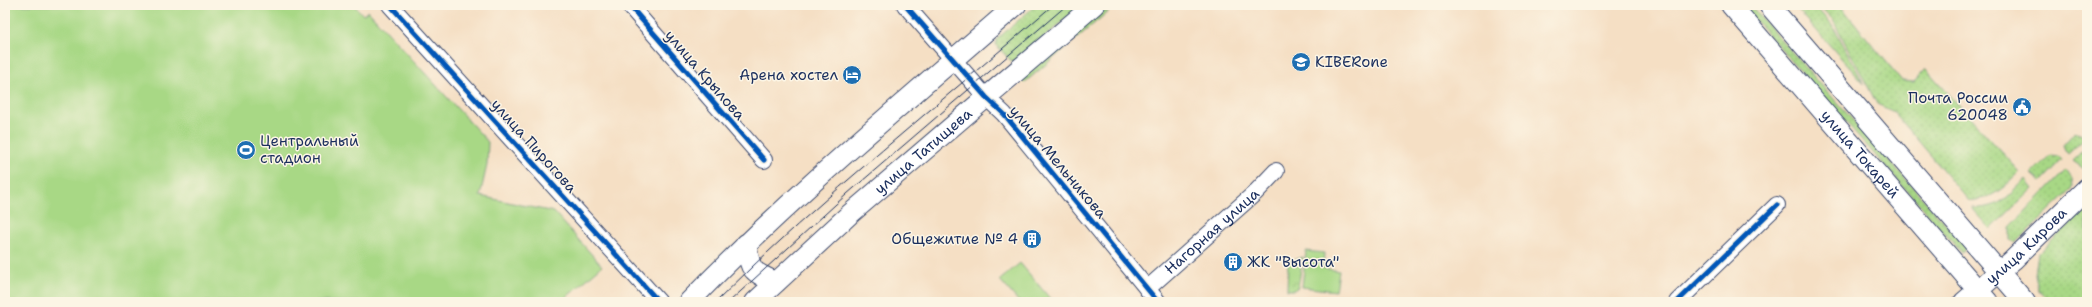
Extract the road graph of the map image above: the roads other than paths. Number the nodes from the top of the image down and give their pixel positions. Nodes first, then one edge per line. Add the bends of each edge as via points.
1 (390, 5) edge
2 (629, 5) edge
3 (905, 5) edge
4 (1016, 5) edge
5 (1094, 5) edge
6 (1731, 5) edge
7 (1769, 5) edge
8 (952, 60) junction
9 (986, 97) junction
10 (764, 160) dead end
11 (1276, 171) dead end
12 (2087, 188) edge
13 (1777, 205) dead end
14 (746, 244) junction
15 (1998, 272) junction
16 (776, 282) junction
17 (1147, 289) junction
18 (1977, 298) edge
19 (2025, 301) edge
20 (659, 302) edge
21 (689, 302) edge
22 (755, 302) edge
23 (1158, 302) edge
24 (1678, 302) edge

1 - 20 street, улица Пирогова
2 - 10 street, улица Крылова
3 - 8 street, улица Мельникова
4 - 8 main road
5 - 9 main road, улица Татищева
6 - 18 main road, улица Токарей
7 - 15 main road, улица Токарей
8 - 9 street, улица Мельникова
8 - 14 main road
9 - 16 main road, улица Татищева via 850,214
9 - 17 street, улица Мельникова via 1004,114
11 - 17 street, Нагорная улица via 1255,193
12 - 15 main road, улица Кирова
13 - 24 street
14 - 16 main road via 750,268
14 - 21 main road
15 - 18 main road, улица Кирова
15 - 19 main road, улица Токарей
16 - 22 main road, улица Татищева
17 - 23 street, улица Мельникова

